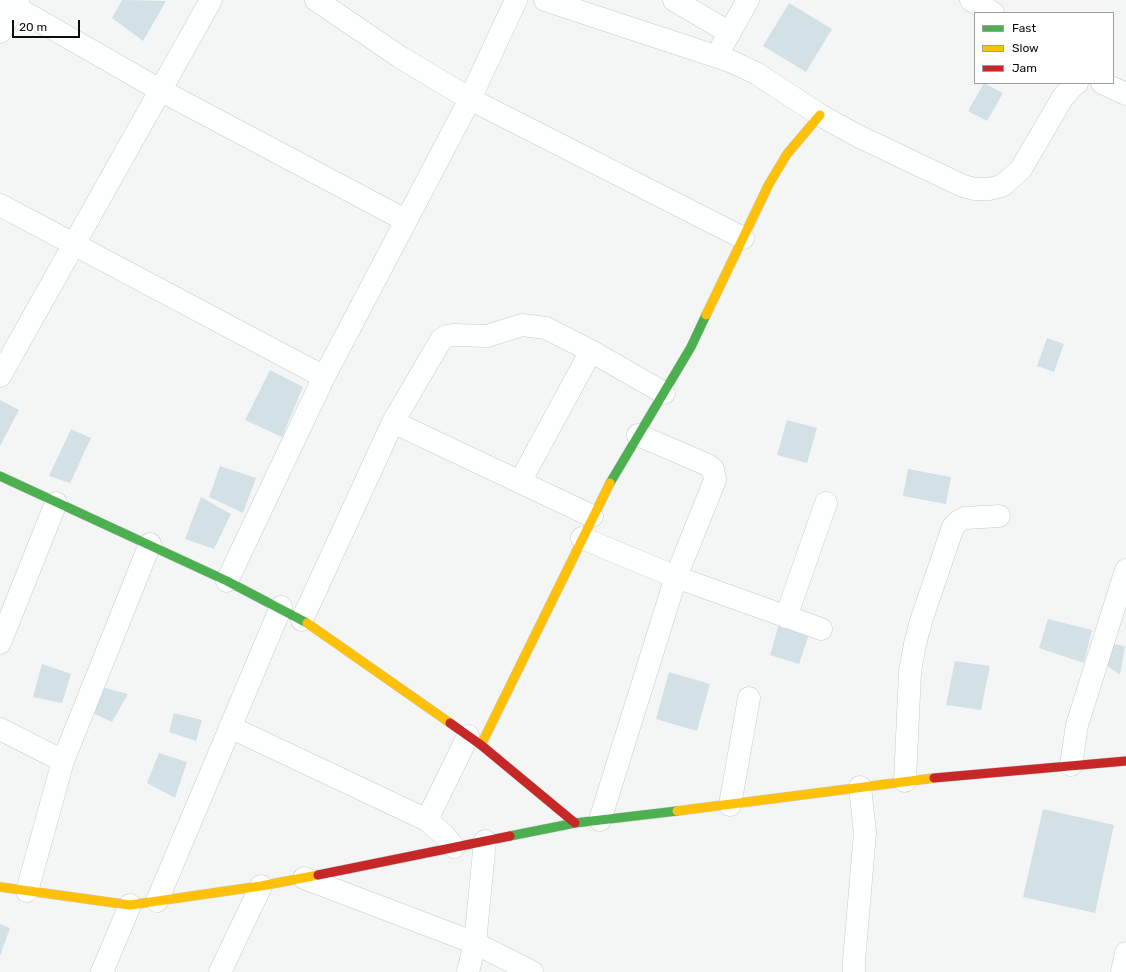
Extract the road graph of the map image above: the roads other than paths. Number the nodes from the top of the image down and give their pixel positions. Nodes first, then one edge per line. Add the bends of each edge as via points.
1 (210, 0) edge
2 (316, 0) edge
3 (516, 0) edge
4 (545, 0) edge
5 (674, 0) edge
6 (748, 0) edge
7 (971, 0) edge
8 (12, 2) edge
9 (992, 12) edge
10 (0, 32) edge
11 (730, 33) junction
12 (717, 55) junction
13 (1076, 84) edge
14 (1104, 84) edge
15 (160, 90) junction
16 (1126, 94) edge
17 (470, 99) junction
18 (820, 115) junction
19 (0, 205) edge
20 (405, 220) junction
21 (743, 238) junction
22 (74, 245) junction
23 (591, 351) junction
24 (0, 376) edge
25 (324, 377) junction
26 (664, 393) junction
27 (393, 422) junction
28 (638, 435) junction
29 (0, 476) edge
30 (520, 482) junction
31 (56, 503) junction
32 (826, 503) dead end
33 (592, 516) junction
34 (999, 516) dead end
35 (582, 538) junction
36 (150, 544) junction
37 (1126, 570) edge
38 (676, 577) junction
39 (227, 581) junction
40 (280, 607) junction
41 (786, 616) junction
42 (302, 620) junction
43 (821, 629) dead end
44 (0, 643) edge
45 (748, 698) dead end
46 (230, 727) junction
47 (2, 736) edge
48 (474, 741) junction
49 (63, 761) junction
50 (1126, 761) edge
51 (1071, 765) junction
52 (905, 781) junction
53 (860, 787) junction
54 (730, 805) junction
55 (427, 820) junction
56 (600, 820) junction
57 (575, 823) junction
58 (485, 841) junction
59 (454, 847) junction
60 (304, 878) junction
61 (0, 886) edge
62 (261, 886) junction
63 (27, 891) junction
64 (157, 901) junction
65 (130, 906) junction
66 (474, 944) junction
67 (1126, 953) edge
68 (102, 972) edge
69 (220, 972) edge
70 (468, 972) edge
71 (532, 972) edge
72 (854, 972) edge
73 (1122, 972) edge

1 - 15 street
2 - 17 street via 400,57
3 - 17 street
4 - 12 street
5 - 11 street
6 - 11 street
7 - 9 street
8 - 10 street
8 - 15 street
11 - 12 street
12 - 18 street via 756,73
13 - 18 street via 1064,97 1021,169 1002,186 989,189 962,186
14 - 16 street
15 - 20 street
15 - 22 street
17 - 20 street
17 - 21 street
18 - 21 street via 777,169
19 - 22 street
20 - 25 street
21 - 26 street via 692,347
22 - 24 street
22 - 25 street
23 - 26 street
23 - 27 street via 554,331 534,326 511,327 487,336 447,336 434,351
23 - 30 street
25 - 39 street
26 - 28 street
27 - 30 street
27 - 42 street
28 - 33 street
28 - 38 street via 708,465 715,474
29 - 31 street
30 - 33 street
31 - 36 street
31 - 44 street
32 - 41 street
33 - 35 street
34 - 52 street via 966,518 953,527 915,644 910,672
35 - 38 street
35 - 48 street
36 - 39 street
36 - 49 street
37 - 51 street via 1078,725
38 - 41 street
38 - 56 street
39 - 40 street
40 - 42 street
40 - 46 street
41 - 43 street
42 - 48 street
45 - 54 street
46 - 55 street
46 - 64 street
47 - 49 street
48 - 55 street
48 - 57 street
49 - 63 street
50 - 51 street
51 - 52 street
52 - 53 street
53 - 54 street
53 - 72 street via 865,833
54 - 56 street
55 - 59 street
56 - 57 street
57 - 58 street
58 - 59 street
58 - 66 street
59 - 60 street
60 - 62 street
60 - 66 street
61 - 63 street
62 - 64 street
62 - 69 street
63 - 65 street
64 - 65 street
65 - 68 street
66 - 70 street
66 - 71 street
67 - 73 street

